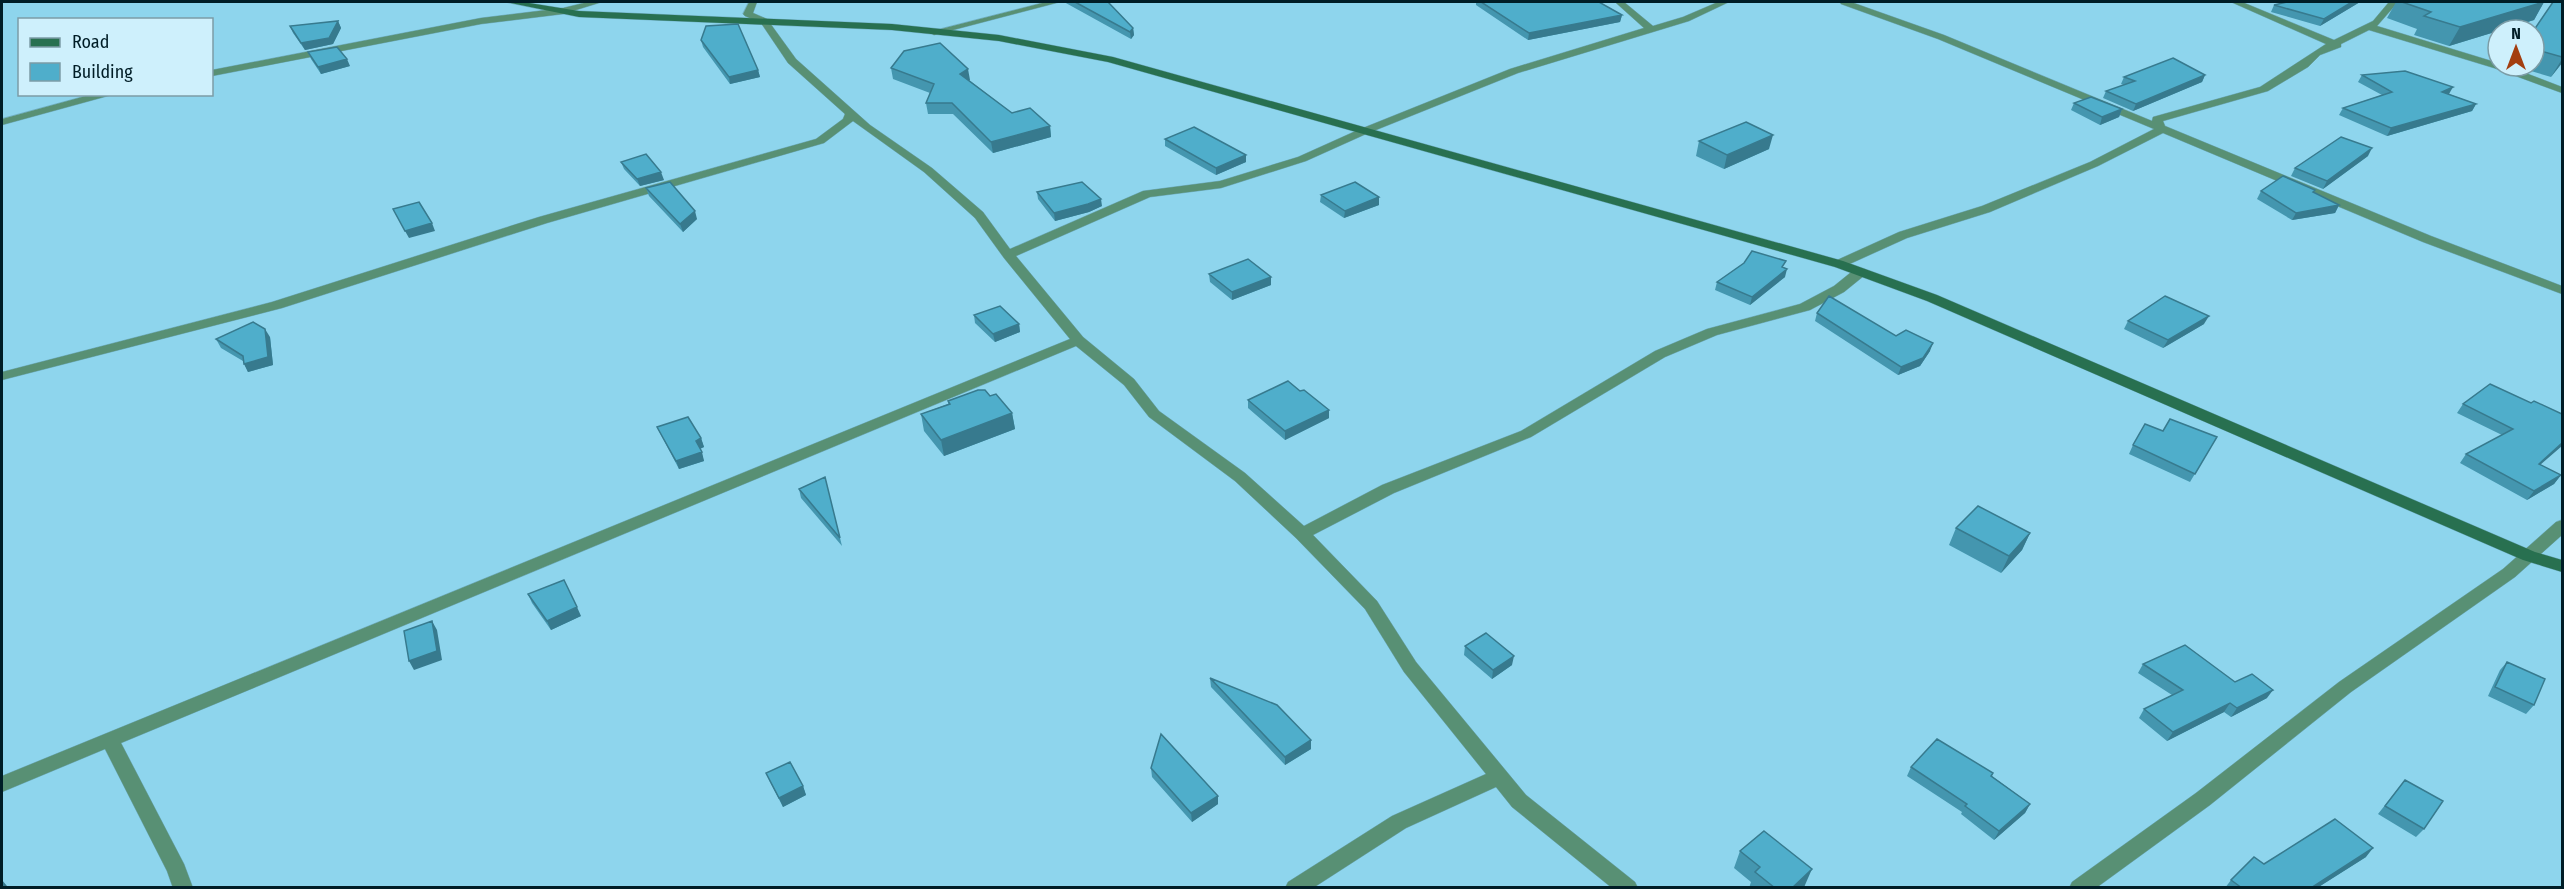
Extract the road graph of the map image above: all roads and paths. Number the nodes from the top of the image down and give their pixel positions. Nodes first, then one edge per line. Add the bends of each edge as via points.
1 (510, 2) edge
2 (597, 2) edge
3 (753, 2) edge
4 (1055, 2) edge
5 (1619, 2) edge
6 (1725, 2) edge
7 (1844, 2) edge
8 (2235, 2) edge
9 (2394, 2) edge
10 (563, 11) junction
11 (764, 21) junction
12 (2369, 27) junction
13 (1651, 29) junction
14 (934, 32) junction
15 (2337, 45) junction
16 (2486, 62) edge
17 (213, 73) edge
18 (2530, 78) edge
19 (2562, 90) edge
20 (101, 96) edge
21 (851, 113) junction
22 (2, 122) edge
23 (2161, 130) junction
24 (1362, 132) junction
25 (1008, 255) junction
26 (1839, 264) junction
27 (1860, 272) junction
28 (2562, 290) edge
29 (1078, 340) junction
30 (2, 376) edge
31 (2562, 526) edge
32 (1302, 534) junction
33 (2529, 555) junction
34 (2562, 566) edge
35 (110, 740) junction
36 (1498, 777) junction
37 (2, 784) edge
38 (183, 888) edge
39 (1295, 888) edge
40 (1628, 888) edge
41 (2079, 888) edge

1 - 10 street
2 - 10 street
3 - 11 street via 748,14
4 - 14 street
5 - 13 street
6 - 13 street
7 - 23 street via 1941,37
8 - 15 street
9 - 12 street
10 - 11 street
10 - 17 street via 481,21
11 - 14 street
11 - 21 street via 792,61
12 - 15 street
12 - 16 street
13 - 24 street via 1514,71
14 - 24 street via 999,38 1109,59
15 - 23 street via 2316,53 2304,65 2264,89 2157,119
18 - 19 street
20 - 22 street
21 - 25 street via 928,170 979,215
21 - 30 street via 848,121 820,141 566,214 277,305
23 - 26 street via 2094,164 1996,205 1903,235
23 - 28 street
24 - 25 street via 1302,159 1221,184 1147,194
24 - 26 street
25 - 29 street
26 - 27 street
27 - 32 street via 1839,289 1805,306 1712,332 1660,354 1526,434 1388,489
27 - 33 street via 1932,298
29 - 32 street via 1129,382 1154,414 1240,477
29 - 35 street
31 - 33 street
32 - 36 street via 1371,605 1410,667
33 - 34 street
33 - 41 street via 2345,687 2203,799
35 - 37 street
35 - 38 street
36 - 39 street via 1399,822
36 - 40 street via 1519,801

